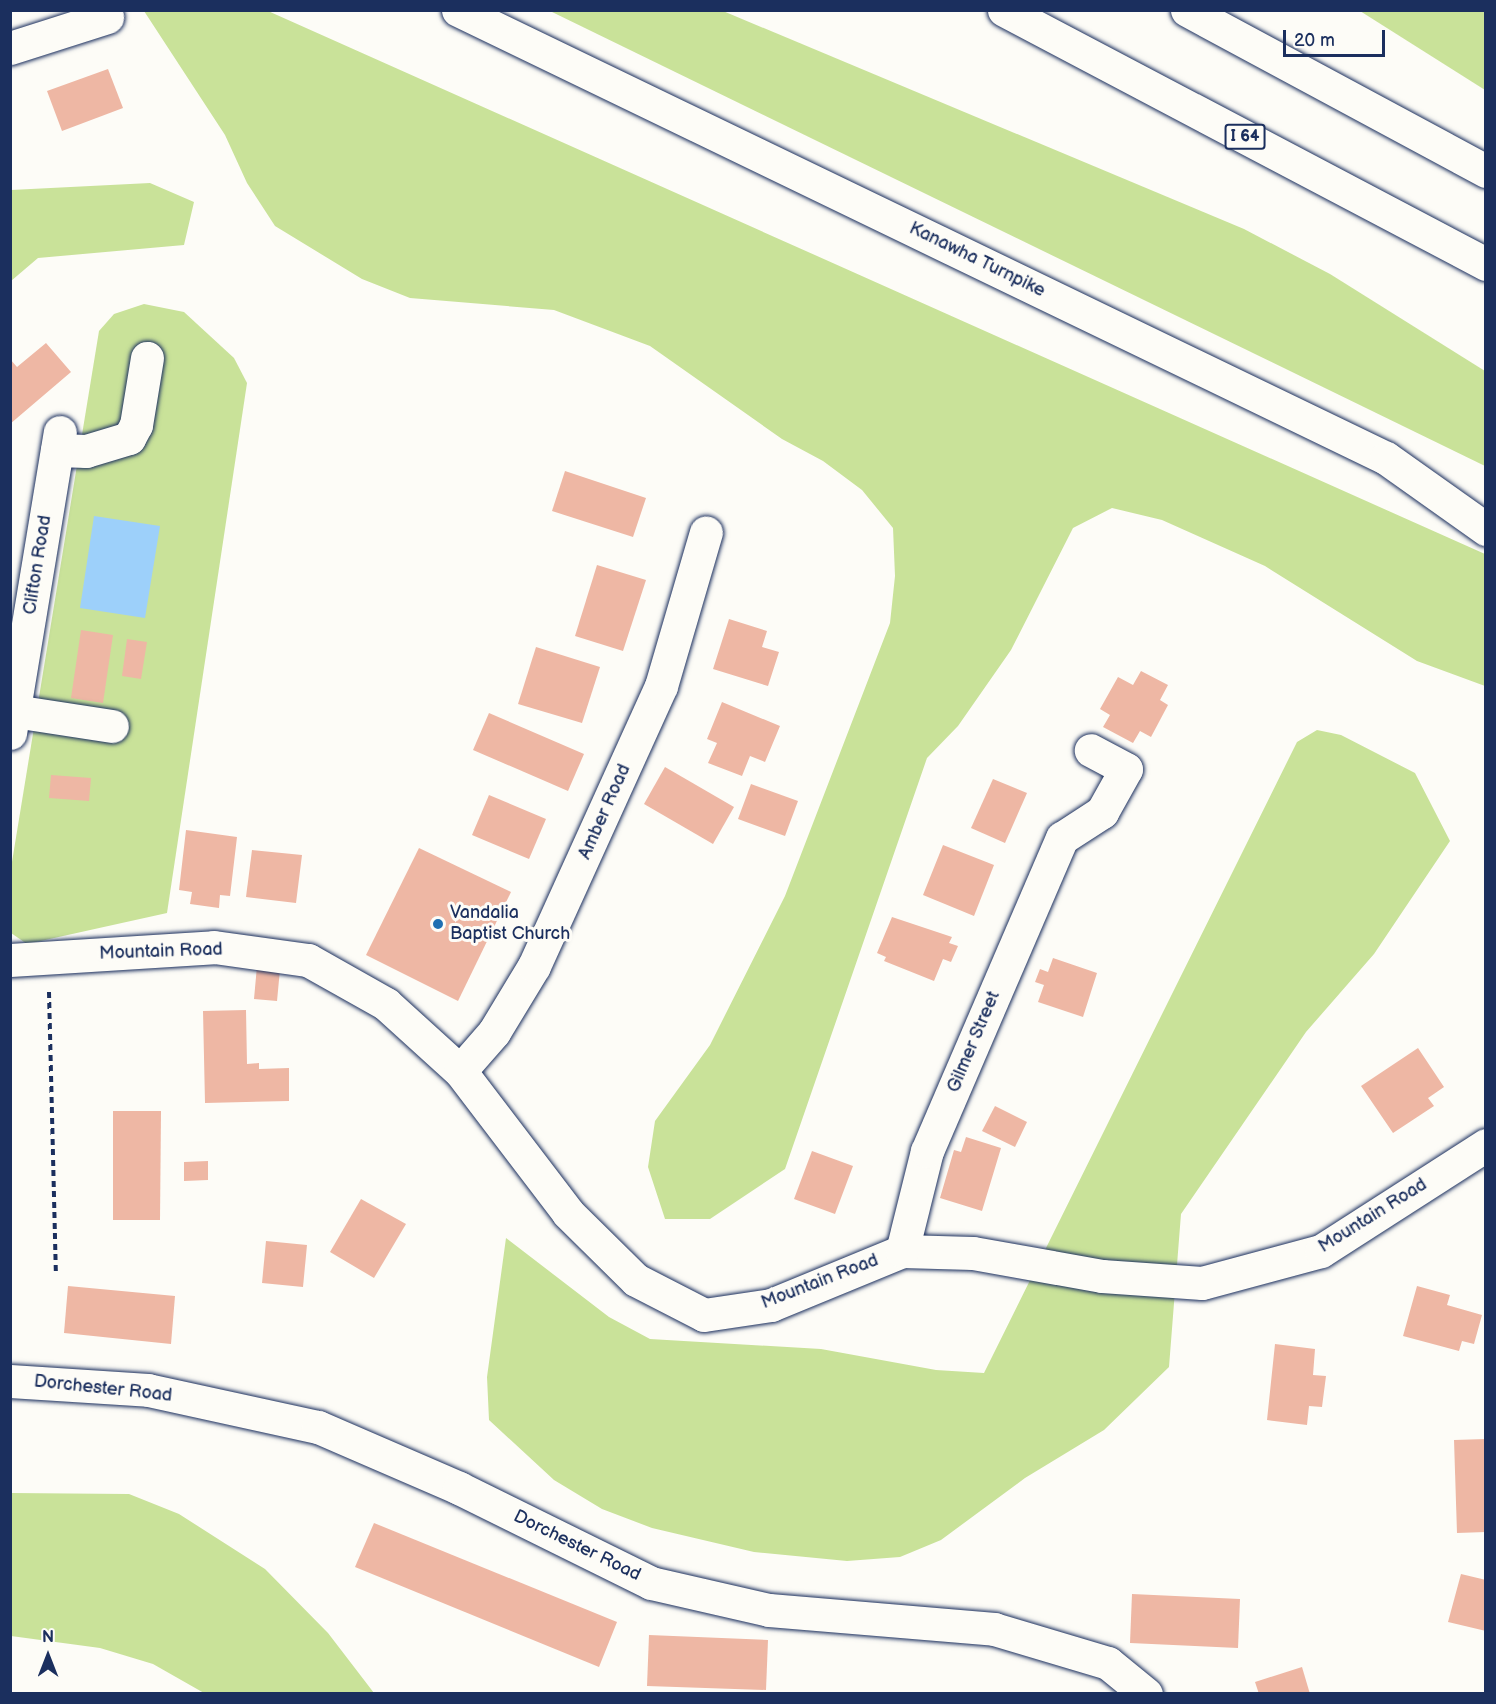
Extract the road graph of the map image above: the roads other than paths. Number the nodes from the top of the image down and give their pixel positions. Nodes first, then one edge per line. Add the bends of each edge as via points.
1 (458, 10) edge
2 (1004, 10) edge
3 (1187, 10) edge
4 (107, 17) dead end
5 (10, 48) edge
6 (1485, 171) edge
7 (1485, 264) edge
8 (147, 358) dead end
9 (1485, 529) edge
10 (706, 532) dead end
11 (12, 722) edge
12 (112, 726) dead end
13 (1091, 750) dead end
14 (10, 960) edge
15 (460, 1071) junction
16 (1485, 1145) edge
17 (902, 1251) junction
18 (10, 1381) edge
19 (1146, 1694) edge

1 - 9 main road, Kanawha Turnpike via 1386,458
2 - 7 main road, I 64
3 - 6 main road
4 - 5 main road
8 - 11 main road, Clifton Road via 136,425 129,438 86,451 58,441
10 - 15 main road, Amber Road via 662,687 559,913 511,1006
11 - 12 main road
13 - 17 main road, Gilmer Street via 1126,769 1102,812 1062,838 927,1151
14 - 15 main road, Mountain Road via 214,947 308,960 386,1004
15 - 17 main road, Mountain Road via 568,1213 636,1280 704,1315 771,1305
16 - 17 main road, Mountain Road via 1321,1251 1202,1283 1102,1276 973,1253
18 - 19 main road, Dorchester Road via 148,1390 318,1427 459,1488 651,1582 768,1610 994,1629 1108,1663

